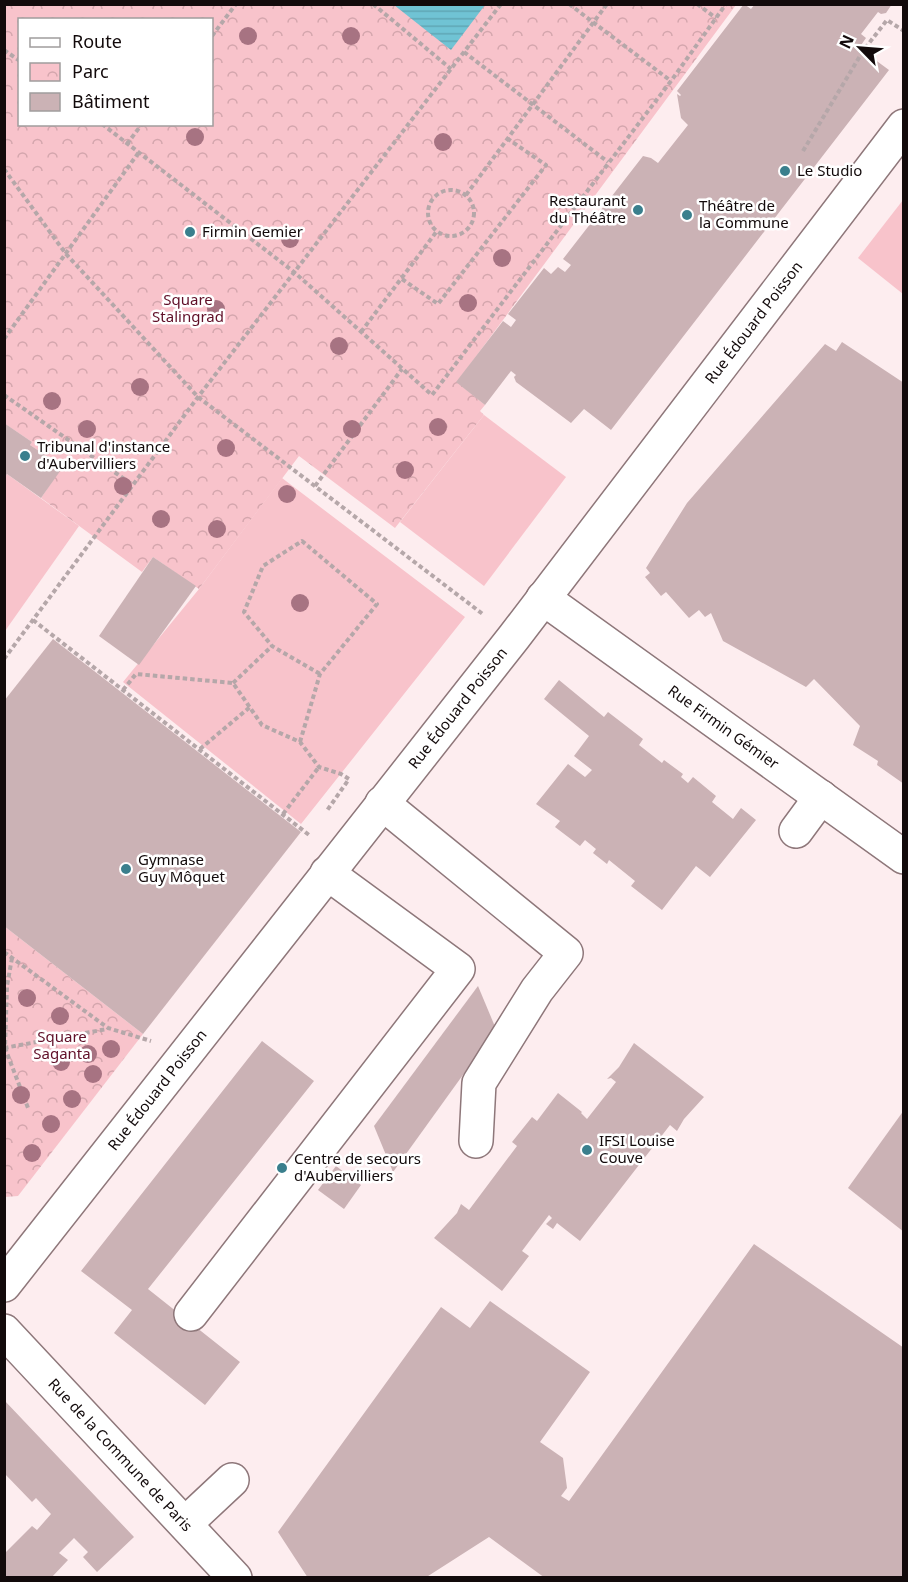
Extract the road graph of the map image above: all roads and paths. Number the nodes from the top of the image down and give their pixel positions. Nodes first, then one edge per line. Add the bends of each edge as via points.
1 (236, 4) edge
2 (373, 4) edge
3 (501, 4) edge
4 (569, 4) edge
5 (607, 4) edge
6 (698, 4) edge
7 (726, 4) edge
8 (716, 18) junction
9 (594, 23) junction
10 (903, 31) edge
11 (213, 35) edge
12 (4, 50) edge
13 (464, 52) junction
14 (853, 56) dead end
15 (18, 60) edge
16 (858, 60) junction
17 (451, 69) junction
18 (671, 81) junction
19 (534, 105) junction
20 (104, 126) edge
21 (140, 126) edge
22 (903, 126) edge
23 (508, 139) junction
24 (127, 144) junction
25 (803, 151) dead end
26 (139, 152) junction
27 (608, 162) junction
28 (4, 169) edge
29 (466, 195) junction
30 (437, 231) junction
31 (66, 254) junction
32 (294, 272) junction
33 (402, 279) junction
34 (361, 332) junction
35 (4, 339) edge
36 (402, 369) junction
37 (4, 395) edge
38 (198, 398) junction
39 (133, 484) junction
40 (315, 486) junction
41 (543, 598) junction
42 (33, 620) junction
43 (514, 637) junction
44 (272, 646) junction
45 (4, 659) edge
46 (320, 674) junction
47 (233, 683) junction
48 (123, 690) junction
49 (250, 707) junction
50 (300, 742) junction
51 (200, 749) junction
52 (319, 767) junction
53 (821, 797) junction
54 (382, 803) junction
55 (283, 814) junction
56 (322, 816) dead end
57 (316, 826) dead end
58 (796, 831) dead end
59 (309, 835) junction
60 (303, 843) dead end
61 (903, 857) edge
62 (327, 873) junction
63 (4, 952) edge
64 (12, 958) junction
65 (108, 1029) junction
66 (140, 1039) dead end
67 (4, 1048) edge
68 (28, 1108) dead end
69 (476, 1141) dead end
70 (4, 1285) edge
71 (191, 1314) dead end
72 (4, 1331) edge
73 (232, 1480) dead end
74 (185, 1524) junction
75 (235, 1578) edge

1 - 11 path
2 - 17 path
3 - 13 path
4 - 9 path
5 - 9 path
6 - 8 path
7 - 8 path
8 - 18 path
9 - 18 path
9 - 19 path
10 - 16 path via 887,20
12 - 15 path
13 - 17 path
13 - 19 path
14 - 16 path
16 - 25 path
17 - 32 path
18 - 27 path
19 - 23 path
19 - 27 path
20 - 24 path
21 - 24 path
22 - 41 street, Rue Édouard Poisson
23 - 29 path
23 - 33 path via 546,165 438,304
24 - 26 path
26 - 31 path
26 - 32 path
27 - 36 path via 432,395
28 - 31 path
29 - 30 path via 473,208 471,224 452,236
29 - 30 path via 453,190 438,194 429,212
30 - 33 path
31 - 35 path
31 - 38 path
32 - 34 path
32 - 38 path
33 - 34 path
34 - 36 path
36 - 40 path
37 - 39 path
38 - 39 path
38 - 40 path
39 - 42 path
40 - 43 path
41 - 43 street, Rue Édouard Poisson
41 - 53 street, Rue Firmin Gémier
42 - 45 path
42 - 48 path
43 - 54 street, Rue Édouard Poisson
44 - 46 path
44 - 46 path via 244,612 263,566 302,541 377,604
44 - 47 path
46 - 50 path
47 - 48 path via 136,674
47 - 49 path
48 - 51 path
49 - 50 path via 262,726
49 - 51 path
50 - 52 path
51 - 55 path
52 - 55 path
52 - 56 path via 350,779
53 - 58 street
53 - 61 street, Rue Firmin Gémier
54 - 62 street, Rue Édouard Poisson
54 - 69 street via 566,953 537,990 479,1083
55 - 59 path
57 - 59 path
59 - 60 path
62 - 70 street, Rue Édouard Poisson
62 - 71 street via 458,969
63 - 64 path
64 - 65 path
64 - 67 path
65 - 66 path
65 - 67 path
67 - 68 path
72 - 74 street, Rue de la Commune de Paris
73 - 74 street
74 - 75 street, Rue de la Commune de Paris

